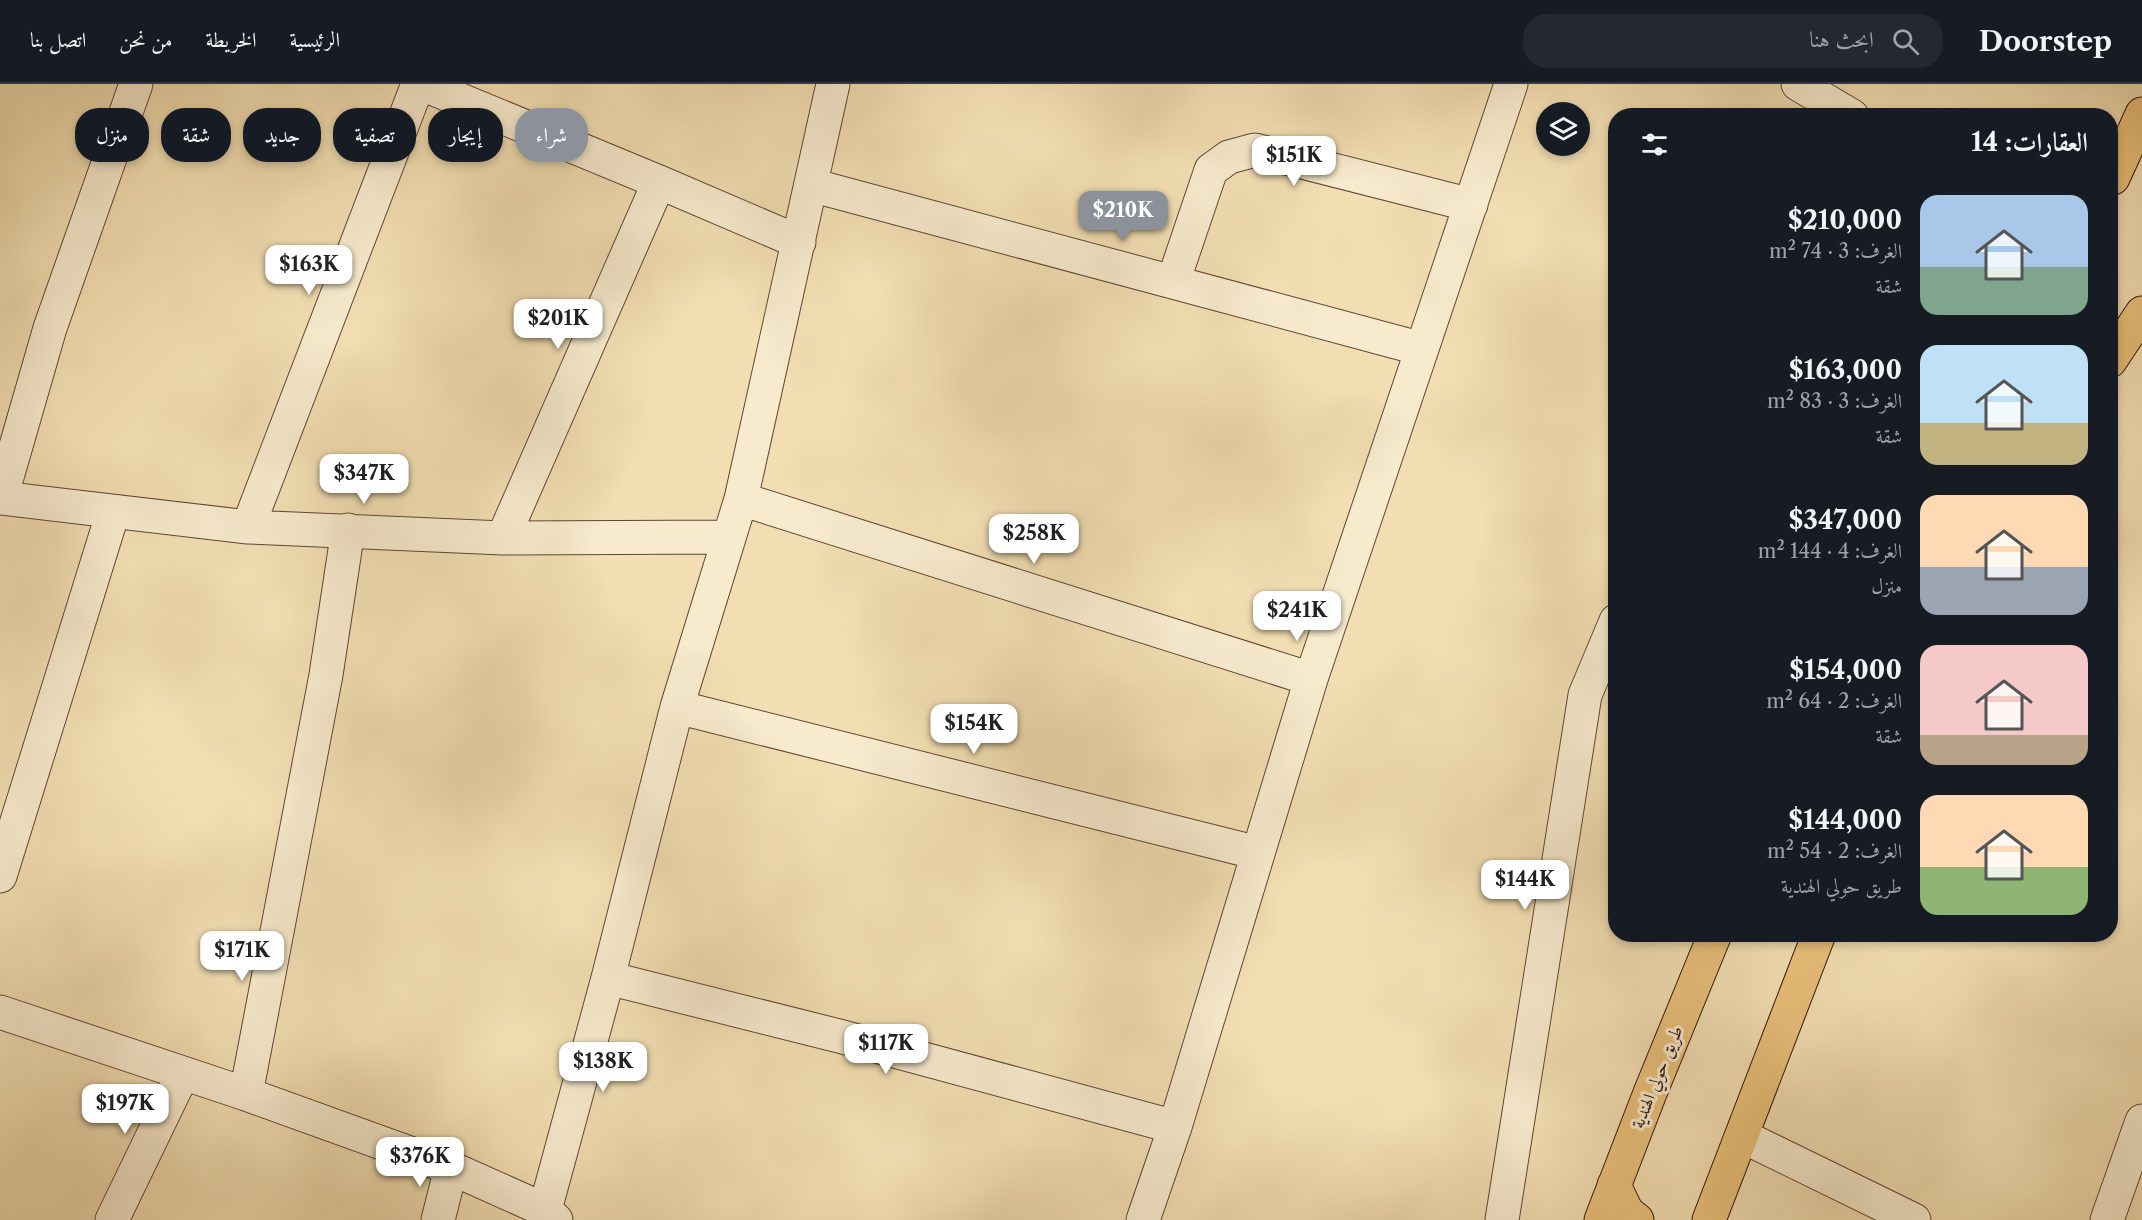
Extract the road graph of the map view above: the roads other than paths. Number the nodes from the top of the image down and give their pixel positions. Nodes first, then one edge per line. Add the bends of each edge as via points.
1 (136, 84) edge
2 (420, 84) edge
3 (833, 84) edge
4 (1511, 84) edge
5 (1798, 84) edge
6 (1832, 108) edge
7 (2142, 114) edge
8 (2142, 138) edge
9 (2118, 167) edge
10 (2118, 172) edge
11 (659, 182) junction
12 (811, 185) junction
13 (1471, 205) junction
14 (799, 242) junction
15 (1173, 282) junction
16 (2142, 314) edge
17 (1422, 349) junction
18 (2118, 349) edge
19 (0, 498) edge
20 (741, 500) junction
21 (113, 512) junction
22 (248, 527) junction
23 (348, 530) junction
24 (729, 537) junction
25 (503, 538) junction
26 (1608, 640) edge
27 (1311, 679) junction
28 (677, 707) junction
29 (1258, 853) junction
30 (0, 876) edge
31 (1712, 942) edge
32 (1817, 942) edge
33 (608, 978) junction
34 (0, 1012) edge
35 (183, 1072) junction
36 (246, 1094) junction
37 (2142, 1121) edge
38 (1175, 1128) junction
39 (1742, 1136) junction
40 (451, 1168) junction
41 (1614, 1185) junction
42 (550, 1215) edge
43 (112, 1220) edge
44 (438, 1220) edge
45 (1143, 1220) edge
46 (1502, 1220) edge
47 (1601, 1220) edge
48 (1637, 1220) edge
49 (1709, 1220) edge
50 (1914, 1220) edge
51 (2108, 1220) edge

1 - 19 street via 50,328
2 - 11 street
2 - 22 street
3 - 12 street
4 - 13 street
5 - 6 street
7 - 9 highway
8 - 10 highway
11 - 14 street
11 - 25 street
12 - 14 street
12 - 15 street
13 - 15 street via 1255,150 1229,157 1211,170
13 - 17 street
14 - 20 street
15 - 17 street
16 - 18 highway
17 - 27 street
19 - 21 street
20 - 24 street
20 - 27 street
21 - 22 street
21 - 30 street
22 - 23 street
23 - 25 street
23 - 36 street via 326,675
24 - 25 street
24 - 28 street
26 - 46 street via 1585,695
27 - 29 street
28 - 29 street
28 - 33 street
29 - 38 street
31 - 41 highway, طريق حولي الهندية
32 - 39 highway
33 - 38 street via 839,1036
33 - 42 street
34 - 35 street
35 - 36 street
35 - 43 street
36 - 40 street
37 - 51 street
38 - 45 street
39 - 49 highway
39 - 50 street
40 - 42 street
40 - 44 street
41 - 47 highway, طريق حولي الهندية
41 - 48 highway via 1627,1212

